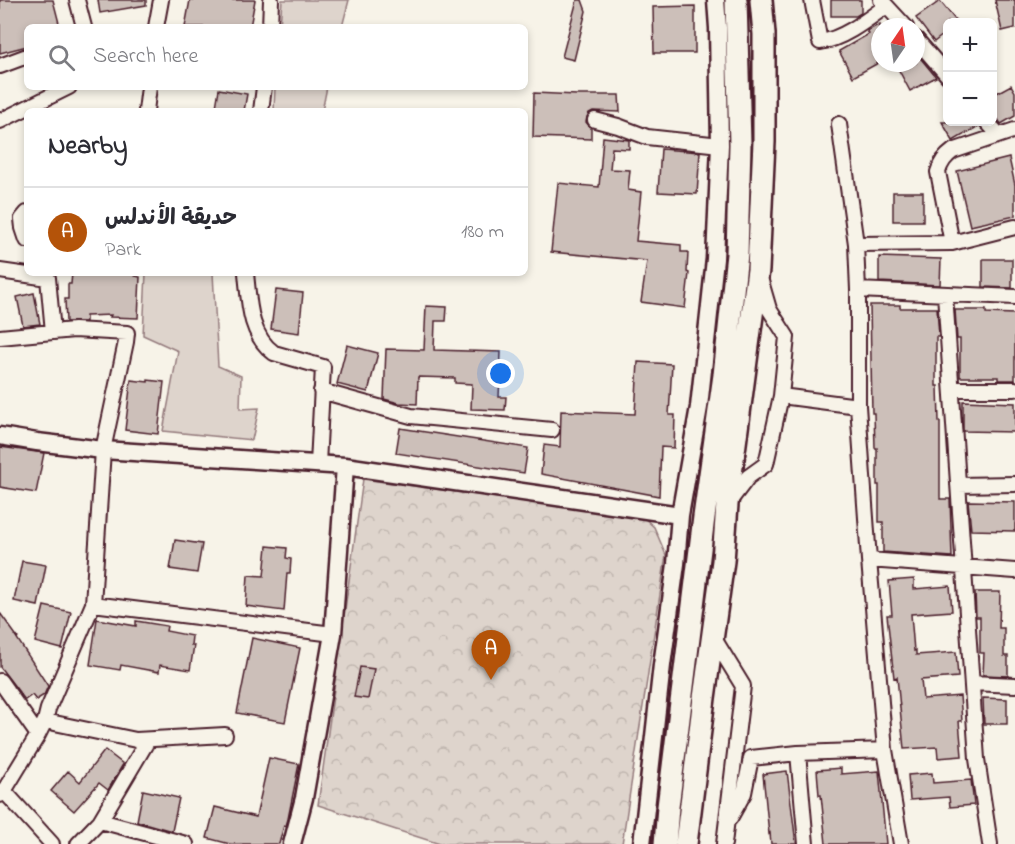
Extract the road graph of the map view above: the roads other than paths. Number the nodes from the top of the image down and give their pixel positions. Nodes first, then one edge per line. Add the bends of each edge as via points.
1 (77, 0) edge
2 (161, 0) edge
3 (271, 0) edge
4 (716, 0) edge
5 (736, 0) edge
6 (761, 0) edge
7 (812, 0) edge
8 (883, 3) edge
9 (897, 18) edge
10 (83, 24) edge
11 (157, 24) edge
12 (270, 24) edge
13 (925, 49) edge
14 (24, 57) edge
15 (0, 66) edge
16 (945, 72) edge
17 (63, 90) edge
18 (149, 90) edge
19 (264, 90) edge
20 (26, 108) edge
21 (146, 108) edge
22 (261, 108) edge
23 (24, 109) edge
24 (595, 120) dead end
25 (0, 121) edge
26 (839, 124) dead end
27 (991, 126) edge
28 (1015, 130) edge
29 (999, 135) junction
30 (720, 146) junction
31 (24, 217) edge
32 (1015, 227) edge
33 (24, 231) edge
34 (952, 243) junction
35 (856, 244) junction
36 (758, 270) junction
37 (0, 271) edge
38 (24, 273) edge
39 (46, 276) edge
40 (246, 276) edge
41 (858, 290) junction
42 (945, 294) junction
43 (1015, 297) edge
44 (53, 332) junction
45 (0, 337) edge
46 (952, 388) junction
47 (1015, 389) edge
48 (321, 391) junction
49 (781, 396) junction
50 (858, 406) junction
51 (552, 430) dead end
52 (694, 432) junction
53 (0, 436) edge
54 (103, 450) junction
55 (318, 464) junction
56 (345, 466) junction
57 (1015, 484) edge
58 (958, 485) junction
59 (728, 504) junction
60 (680, 515) junction
61 (704, 517) junction
62 (869, 560) junction
63 (964, 567) junction
64 (1015, 571) edge
65 (93, 604) junction
66 (333, 634) junction
67 (712, 637) junction
68 (0, 681) edge
69 (972, 683) junction
70 (1015, 685) edge
71 (45, 721) junction
72 (38, 735) junction
73 (225, 735) dead end
74 (148, 740) junction
75 (885, 750) junction
76 (798, 753) junction
77 (2, 793) edge
78 (100, 821) junction
79 (727, 823) junction
80 (52, 844) edge
81 (78, 844) edge
82 (186, 844) edge
83 (292, 844) edge
84 (642, 844) edge
85 (665, 844) edge
86 (686, 844) edge
87 (724, 844) edge
88 (806, 844) edge
89 (901, 844) edge
90 (990, 844) edge

1 - 10 street
2 - 11 street
3 - 12 street
4 - 30 street
5 - 61 main road via 740,144 737,254
6 - 36 main road via 764,142
7 - 8 street via 820,42 864,23
8 - 9 street
13 - 16 street
14 - 15 street
17 - 20 street
18 - 21 street
19 - 22 street
23 - 25 street
24 - 30 street via 647,137
26 - 35 street
27 - 29 street
28 - 29 street
29 - 34 street via 953,151 940,164 938,172
30 - 52 street via 715,259
31 - 33 street
32 - 34 street
34 - 35 street
35 - 41 street
36 - 49 street via 768,309 786,336
36 - 59 main road
37 - 38 street
39 - 44 street
40 - 48 street via 250,314 260,340 274,353 323,367
41 - 42 street
41 - 50 street
42 - 43 street
42 - 46 street
44 - 45 street
44 - 54 street via 127,333
46 - 47 street
46 - 58 street
48 - 51 street via 411,416
48 - 55 street
49 - 50 street
49 - 59 street via 766,464 748,477
50 - 62 street
52 - 60 street
52 - 61 street
53 - 54 street
54 - 55 street
54 - 65 street
55 - 56 street
56 - 60 street
56 - 66 street
57 - 58 street
58 - 63 street
59 - 67 main road
60 - 84 street
61 - 85 main road
62 - 63 street
62 - 75 street
63 - 64 street
63 - 69 street
65 - 66 street
65 - 71 street
66 - 83 street
67 - 79 street via 743,686
67 - 86 main road
68 - 72 street
69 - 70 street
69 - 90 street via 977,759
71 - 72 street
71 - 74 street
72 - 77 street
73 - 74 street
74 - 78 street
75 - 76 street
75 - 89 street
76 - 79 street via 751,758 744,793
76 - 88 street
77 - 80 street
78 - 81 street
78 - 82 street
79 - 87 street

